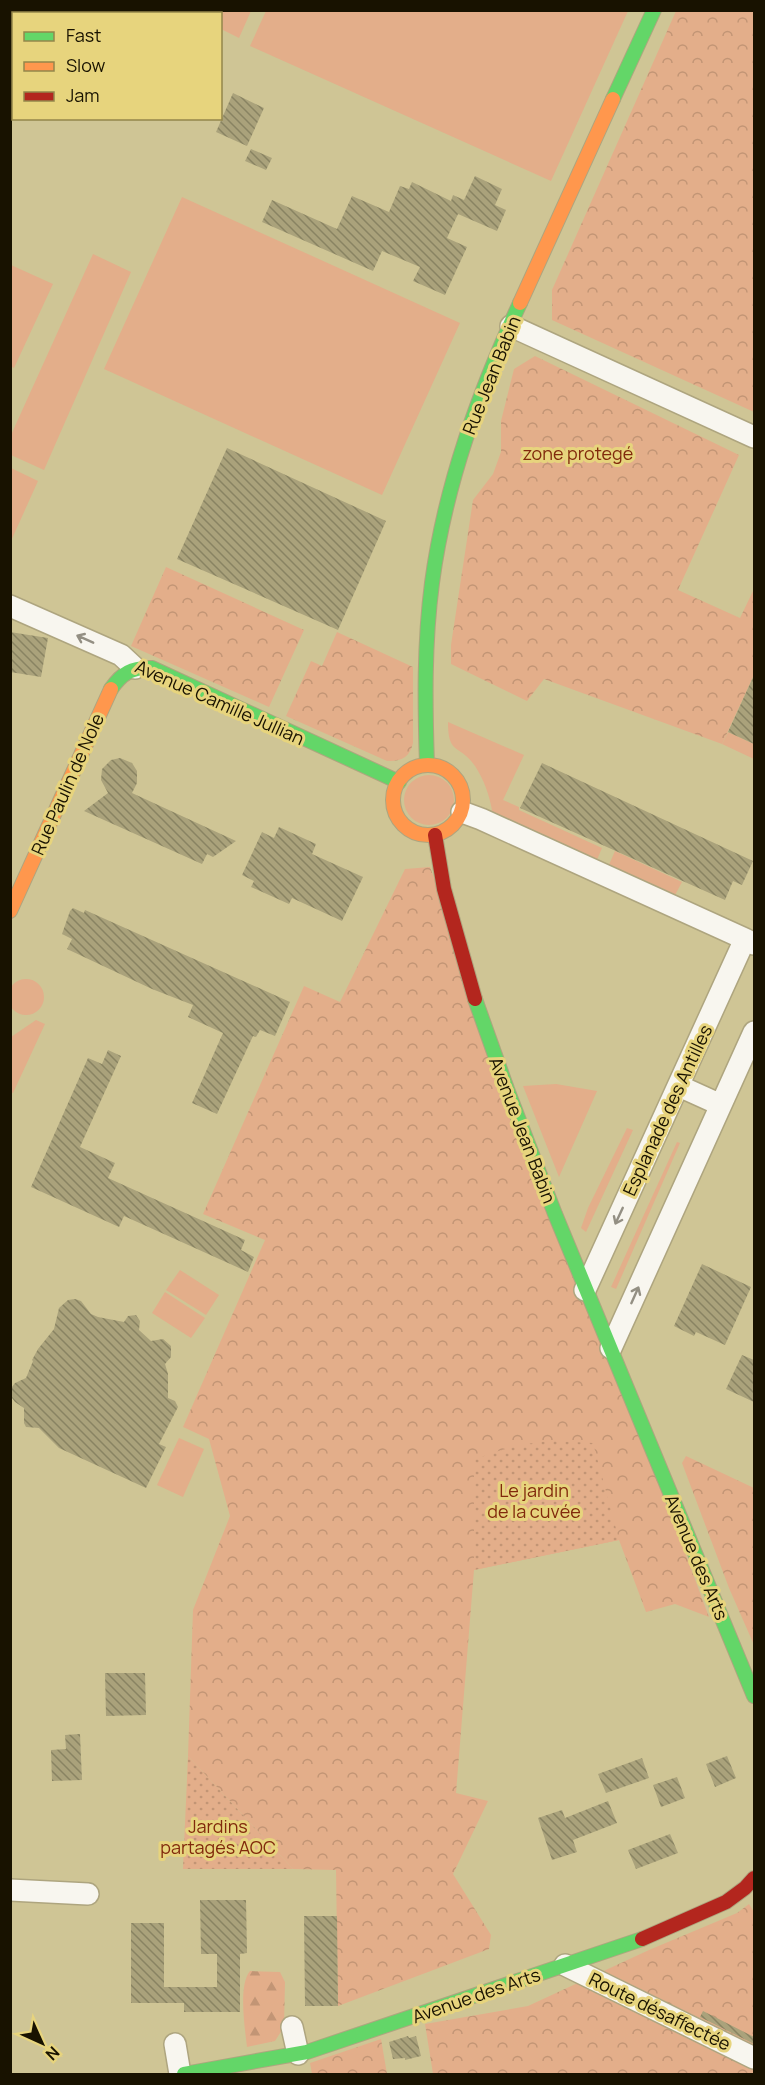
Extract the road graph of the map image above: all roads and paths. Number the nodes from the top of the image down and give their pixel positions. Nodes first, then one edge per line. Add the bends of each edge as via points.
1 (654, 10) edge
2 (511, 326) junction
3 (754, 437) edge
4 (10, 606) edge
5 (135, 668) junction
6 (427, 765) junction
7 (399, 782) junction
8 (462, 812) junction
9 (435, 835) junction
10 (10, 911) edge
11 (750, 941) edge
12 (754, 1032) edge
13 (679, 1086) junction
14 (721, 1105) junction
15 (585, 1290) junction
16 (611, 1348) junction
17 (639, 1417) joint
18 (754, 1696) edge
19 (754, 1878) edge
20 (10, 1890) edge
21 (88, 1894) dead end
22 (565, 1965) junction
23 (292, 2027) dead end
24 (175, 2044) dead end
25 (298, 2054) junction
26 (754, 2058) edge
27 (182, 2074) edge

1 - 2 street, Rue Jean Babin
2 - 3 street
2 - 6 street, Rue Jean Babin via 473,412 439,541 424,696
5 -> 4 street, Avenue Camille Jullian via 121,655
5 - 7 street, Avenue Camille Jullian via 152,669
5 - 10 street, Rue Paulin de Nole via 125,672 106,697
6 - 7 street via 406,773
6 - 8 street via 438,766 457,779 464,801
7 - 9 street via 393,801 399,820 415,833
8 - 9 street via 447,831
8 - 11 street
9 - 15 street, Avenue Jean Babin via 437,863 463,967
11 - 13 street, Esplanade des Antilles
12 - 14 street
13 - 14 street
13 -> 15 street, Esplanade des Antilles
16 -> 14 street
15 - 16 street, Avenue Jean Babin
16 - 17 street, Avenue Jean Babin
17 - 18 street, Avenue des Arts
19 - 22 street, Avenue des Arts via 726,1902 647,1937
20 - 21 street via 63,1901
22 - 25 street, Avenue des Arts
22 - 26 street, Route désaffectée
23 - 25 street
24 - 27 street
25 - 27 street, Avenue des Arts

